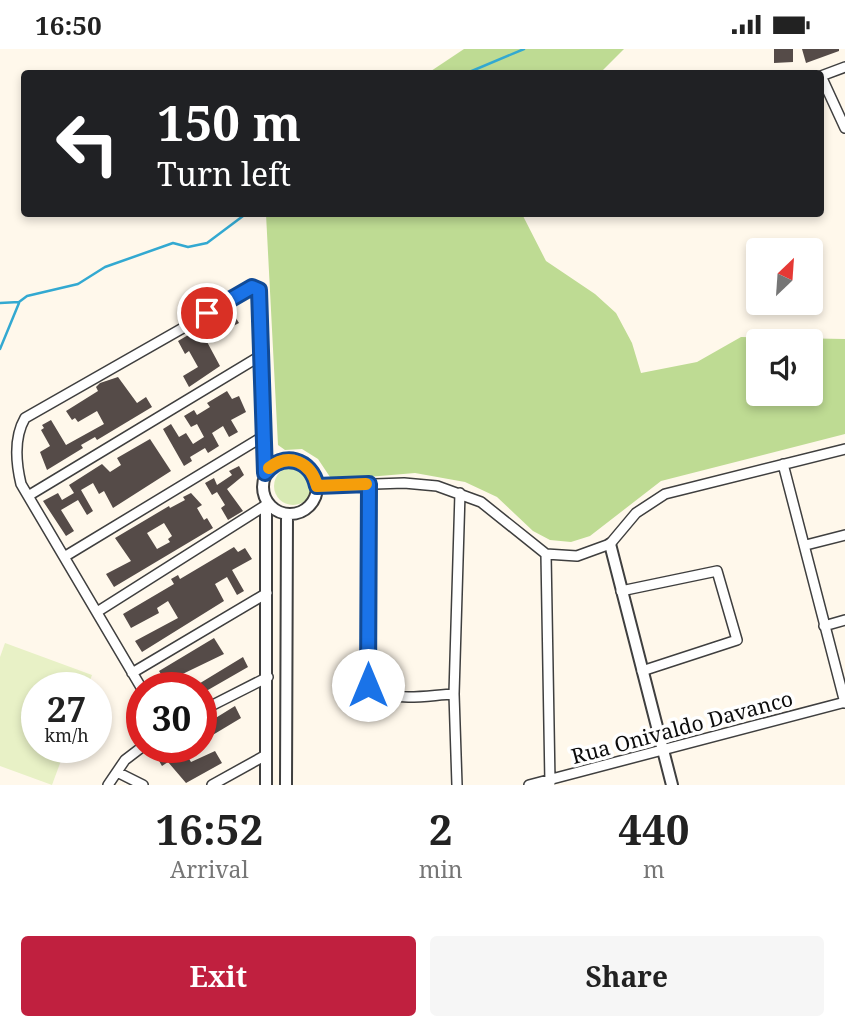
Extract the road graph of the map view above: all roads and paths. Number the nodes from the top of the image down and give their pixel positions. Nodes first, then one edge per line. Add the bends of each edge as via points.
1 (845, 67) edge
2 (824, 75) edge
3 (824, 82) edge
4 (845, 128) edge
5 (262, 355) junction
6 (264, 436) junction
7 (845, 449) edge
8 (783, 464) junction
9 (265, 473) junction
10 (369, 484) junction
11 (317, 486) junction
12 (460, 493) junction
13 (28, 496) junction
14 (266, 505) junction
15 (286, 515) junction
16 (845, 535) edge
17 (610, 544) junction
18 (806, 545) junction
19 (546, 554) junction
20 (64, 557) junction
21 (621, 591) junction
22 (267, 593) junction
23 (97, 612) junction
24 (845, 620) edge
25 (824, 626) junction
26 (642, 671) junction
27 (131, 672) edge
28 (134, 672) edge
29 (268, 677) junction
30 (454, 694) junction
31 (845, 702) edge
32 (217, 703) edge
33 (662, 748) junction
34 (266, 755) junction
35 (126, 761) edge
36 (117, 772) junction
37 (581, 774) junction
38 (550, 783) edge
39 (108, 785) edge
40 (143, 785) edge
41 (212, 785) edge
42 (266, 785) edge
43 (286, 785) edge
44 (457, 785) edge
45 (529, 785) edge
46 (583, 785) edge
47 (672, 785) edge

1 - 2 street
3 - 4 street
5 - 6 street
5 - 13 street
5 - 13 street via 260,293 252,287 25,418 19,433 18,465
6 - 9 street
6 - 20 street
7 - 8 street
8 - 17 street via 664,494 636,513
8 - 18 street
9 - 11 street via 278,462 295,460 310,469
9 - 14 street
10 - 11 street
10 - 12 street via 426,484
10 - 30 street via 368,685 396,697
11 - 15 street via 305,510
12 - 19 street via 491,509
12 - 30 street
13 - 20 street
14 - 15 street
14 - 22 street
14 - 23 street
15 - 43 street
16 - 18 street
17 - 19 street via 587,555
17 - 21 street
18 - 25 street
19 - 38 street
20 - 23 street
21 - 26 street
21 - 26 street via 717,571 737,640
22 - 28 street
22 - 29 street
23 - 27 street
24 - 25 street
25 - 31 street
26 - 33 street
29 - 32 street
29 - 34 street
30 - 44 street
31 - 33 street, Rua Onivaldo Davanco
33 - 37 street, Rua Onivaldo Davanco
33 - 47 street
34 - 41 street
34 - 42 street
35 - 36 street
36 - 39 street
36 - 40 street
37 - 38 street, Rua Onivaldo Davanco
37 - 46 street
38 - 45 street, Rua Onivaldo Davanco

